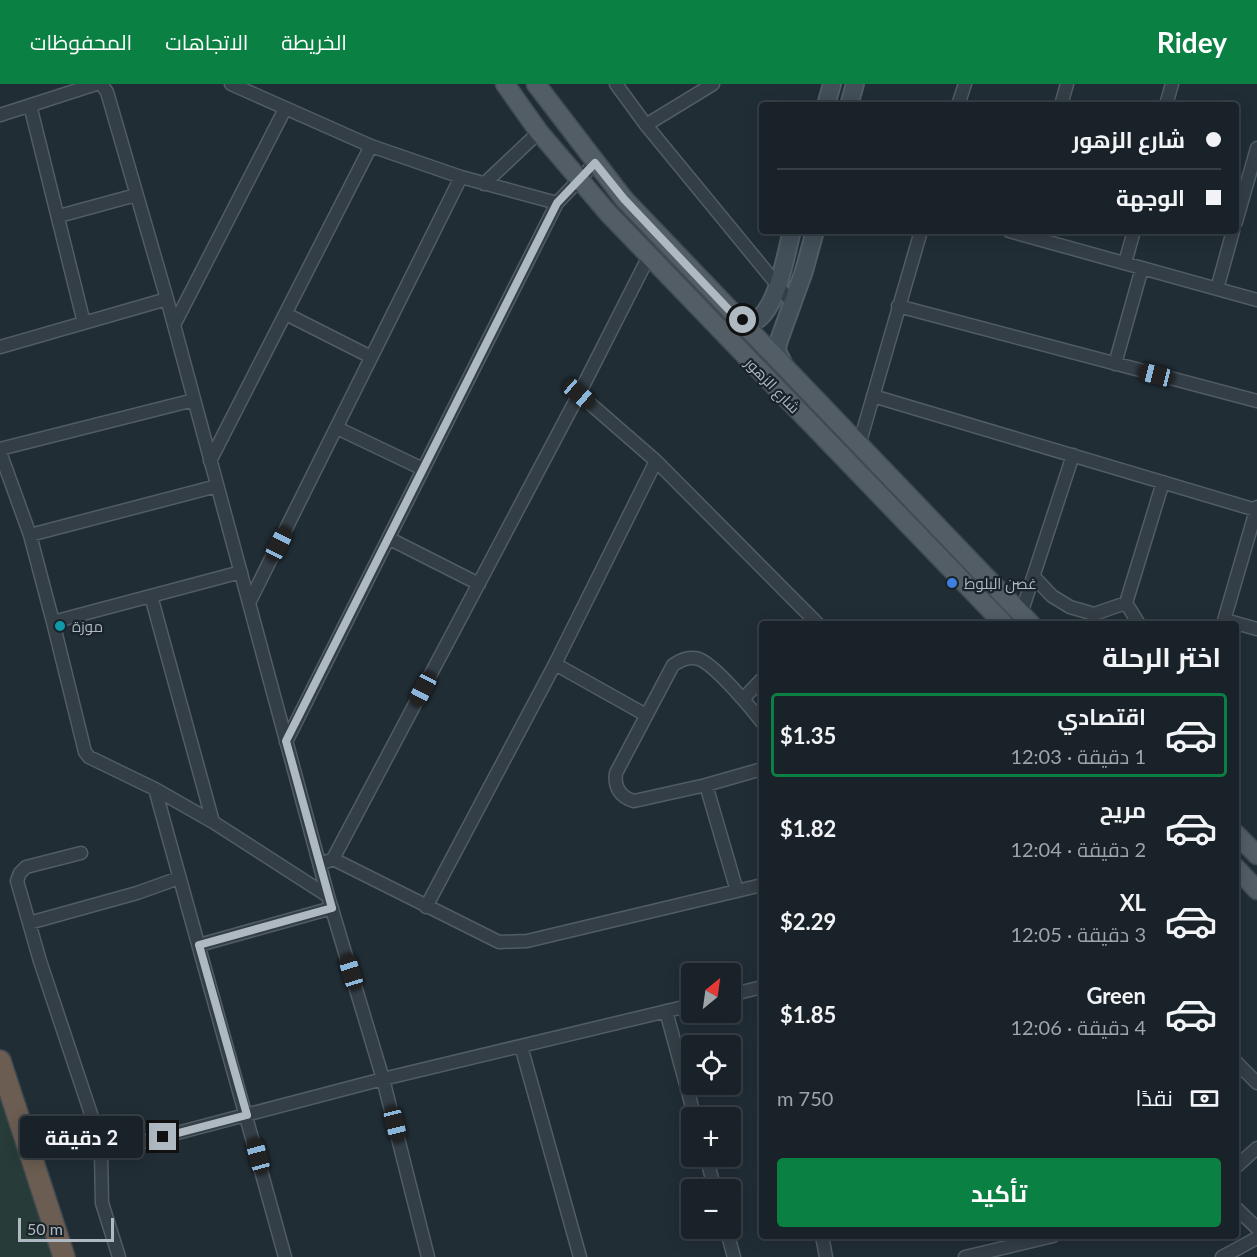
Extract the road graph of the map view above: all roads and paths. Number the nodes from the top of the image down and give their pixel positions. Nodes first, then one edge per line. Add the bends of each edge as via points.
1 (96, 84) edge
2 (101, 84) edge
3 (231, 84) edge
4 (505, 84) edge
5 (536, 84) edge
6 (616, 84) edge
7 (713, 84) edge
8 (832, 84) edge
9 (855, 84) edge
10 (965, 84) edge
11 (1067, 84) edge
12 (1172, 84) edge
13 (827, 102) edge
14 (850, 102) edge
15 (959, 102) edge
16 (1062, 102) edge
17 (1167, 102) edge
18 (30, 105) junction
19 (285, 109) junction
20 (0, 115) edge
21 (646, 125) junction
22 (538, 132) junction
23 (371, 146) junction
24 (1257, 148) edge
25 (595, 163) junction
26 (461, 177) junction
27 (578, 180) junction
28 (484, 184) junction
29 (136, 195) junction
30 (557, 203) junction
31 (1239, 211) edge
32 (58, 216) junction
33 (791, 234) edge
34 (814, 234) edge
35 (920, 234) edge
36 (1029, 234) edge
37 (1133, 234) edge
38 (1232, 234) edge
39 (649, 256) junction
40 (1125, 263) junction
41 (1142, 268) junction
42 (777, 284) junction
43 (1217, 289) junction
44 (167, 298) junction
45 (1257, 300) edge
46 (793, 304) junction
47 (898, 306) junction
48 (730, 311) junction
49 (286, 314) junction
50 (84, 322) junction
51 (174, 325) junction
52 (0, 347) edge
53 (371, 357) junction
54 (1115, 364) junction
55 (788, 370) junction
56 (579, 394) junction
57 (873, 396) junction
58 (194, 400) junction
59 (1257, 401) edge
60 (337, 428) junction
61 (859, 445) junction
62 (0, 451) edge
63 (1073, 455) junction
64 (210, 461) junction
65 (656, 461) junction
66 (423, 468) junction
67 (1163, 482) junction
68 (217, 486) junction
69 (1257, 508) edge
70 (30, 535) junction
71 (390, 539) junction
72 (241, 572) junction
73 (1034, 577) junction
74 (479, 584) junction
75 (151, 596) junction
76 (249, 603) junction
77 (1126, 603) junction
78 (1026, 619) edge
79 (814, 621) edge
80 (1001, 621) edge
81 (1137, 621) edge
82 (1224, 621) edge
83 (53, 622) junction
84 (1239, 625) edge
85 (1257, 629) edge
86 (555, 664) junction
87 (759, 682) edge
88 (743, 699) junction
89 (646, 716) junction
90 (759, 718) edge
91 (286, 741) junction
92 (759, 770) edge
93 (706, 785) junction
94 (155, 789) junction
95 (213, 822) junction
96 (1239, 837) edge
97 (81, 853) dead end
98 (1257, 854) edge
99 (333, 859) junction
100 (321, 864) junction
101 (1239, 871) edge
102 (179, 878) junction
103 (759, 886) edge
104 (1257, 890) edge
105 (737, 891) junction
106 (330, 902) junction
107 (426, 907) junction
108 (29, 923) junction
109 (199, 945) junction
110 (759, 988) edge
111 (741, 992) edge
112 (681, 1008) edge
113 (666, 1011) junction
114 (521, 1046) junction
115 (0, 1061) edge
116 (1239, 1065) edge
117 (383, 1079) junction
118 (1257, 1083) edge
119 (692, 1107) edge
120 (247, 1115) junction
121 (1257, 1148) edge
122 (100, 1153) junction
123 (1239, 1164) edge
124 (1239, 1211) edge
125 (1257, 1228) edge
126 (1257, 1238) edge
127 (729, 1239) edge
128 (823, 1239) edge
129 (1040, 1239) edge
130 (64, 1257) edge
131 (119, 1257) edge
132 (285, 1257) edge
133 (428, 1257) edge
134 (580, 1257) edge
135 (734, 1257) edge
136 (826, 1257) edge
137 (965, 1257) edge
138 (1222, 1257) edge

1 - 18 street
2 - 29 street via 107,92
3 - 19 street
4 - 22 main road, شارع الزهور
5 - 25 main road, شارع الزهور
6 - 21 street
7 - 21 street
8 - 13 street
9 - 14 street
10 - 15 street
11 - 16 street
12 - 17 street
18 - 20 street
18 - 32 street
19 - 23 street
19 - 51 street
21 - 42 street
22 - 27 main road, شارع الزهور
22 - 28 street
23 - 26 street
23 - 49 street
24 - 31 street
25 - 27 street
25 - 48 main road, شارع الزهور
26 - 28 street
26 - 53 street
27 - 30 street
27 - 39 main road, شارع الزهور
28 - 30 street
29 - 32 street
29 - 44 street
30 - 66 street
32 - 50 street
33 - 42 street
34 - 46 street
35 - 47 street
36 - 40 street
37 - 40 street
38 - 43 street
39 - 56 street
39 - 80 main road, شارع الزهور
40 - 41 street
41 - 43 street
41 - 54 street
42 - 46 street
42 - 48 street via 774,298 760,319 750,322
43 - 45 street
44 - 50 street
44 - 51 street
46 - 55 street via 777,351
47 - 54 street
47 - 57 street
48 - 55 main road, شارع الزهور
49 - 53 street
49 - 64 street
50 - 52 street
51 - 58 street
53 - 60 street
54 - 59 street
55 - 61 main road, شارع الزهور
56 - 65 street
56 - 74 street
57 - 61 street
57 - 63 street
58 - 62 street
58 - 64 street
60 - 66 street
60 - 76 street
61 - 78 main road, شارع الزهور
62 - 70 street
63 - 67 street
63 - 73 street
64 - 68 street
65 - 79 street
65 - 86 street
66 - 71 street
67 - 69 street
67 - 77 street
68 - 70 street
68 - 72 street
69 - 82 street
70 - 83 street
71 - 74 street
71 - 91 street
72 - 75 street
72 - 76 street
73 - 77 street via 1052,596 1070,607 1094,614
73 - 78 street
74 - 99 street
75 - 83 street
75 - 95 street
76 - 91 street
77 - 81 street
83 - 94 street via 85,752
84 - 85 street
86 - 89 street
86 - 107 street
87 - 88 street
88 - 89 street via 707,664 682,659 673,665
88 - 90 street
89 - 93 street via 616,773 620,794 634,801
91 - 100 street
92 - 93 street
93 - 105 street
94 - 95 street
94 - 102 street
95 - 106 street
96 - 98 main road
97 - 108 street via 26,867 20,873 17,881
99 - 100 street
99 - 107 street
100 - 106 street
101 - 104 main road
102 - 108 street
102 - 109 street
103 - 105 street
105 - 107 street via 527,941 499,942
106 - 109 street
106 - 117 street
108 - 122 street via 98,1135
109 - 120 street
110 - 111 street
112 - 113 street
113 - 114 street
113 - 119 street
114 - 117 street
114 - 134 street
115 - 130 highway
116 - 118 street
117 - 120 street
117 - 133 street
120 - 122 street
120 - 132 street
121 - 123 street
122 - 131 street via 102,1203
124 - 125 street
126 - 138 street
127 - 135 street
128 - 136 street
129 - 137 street

